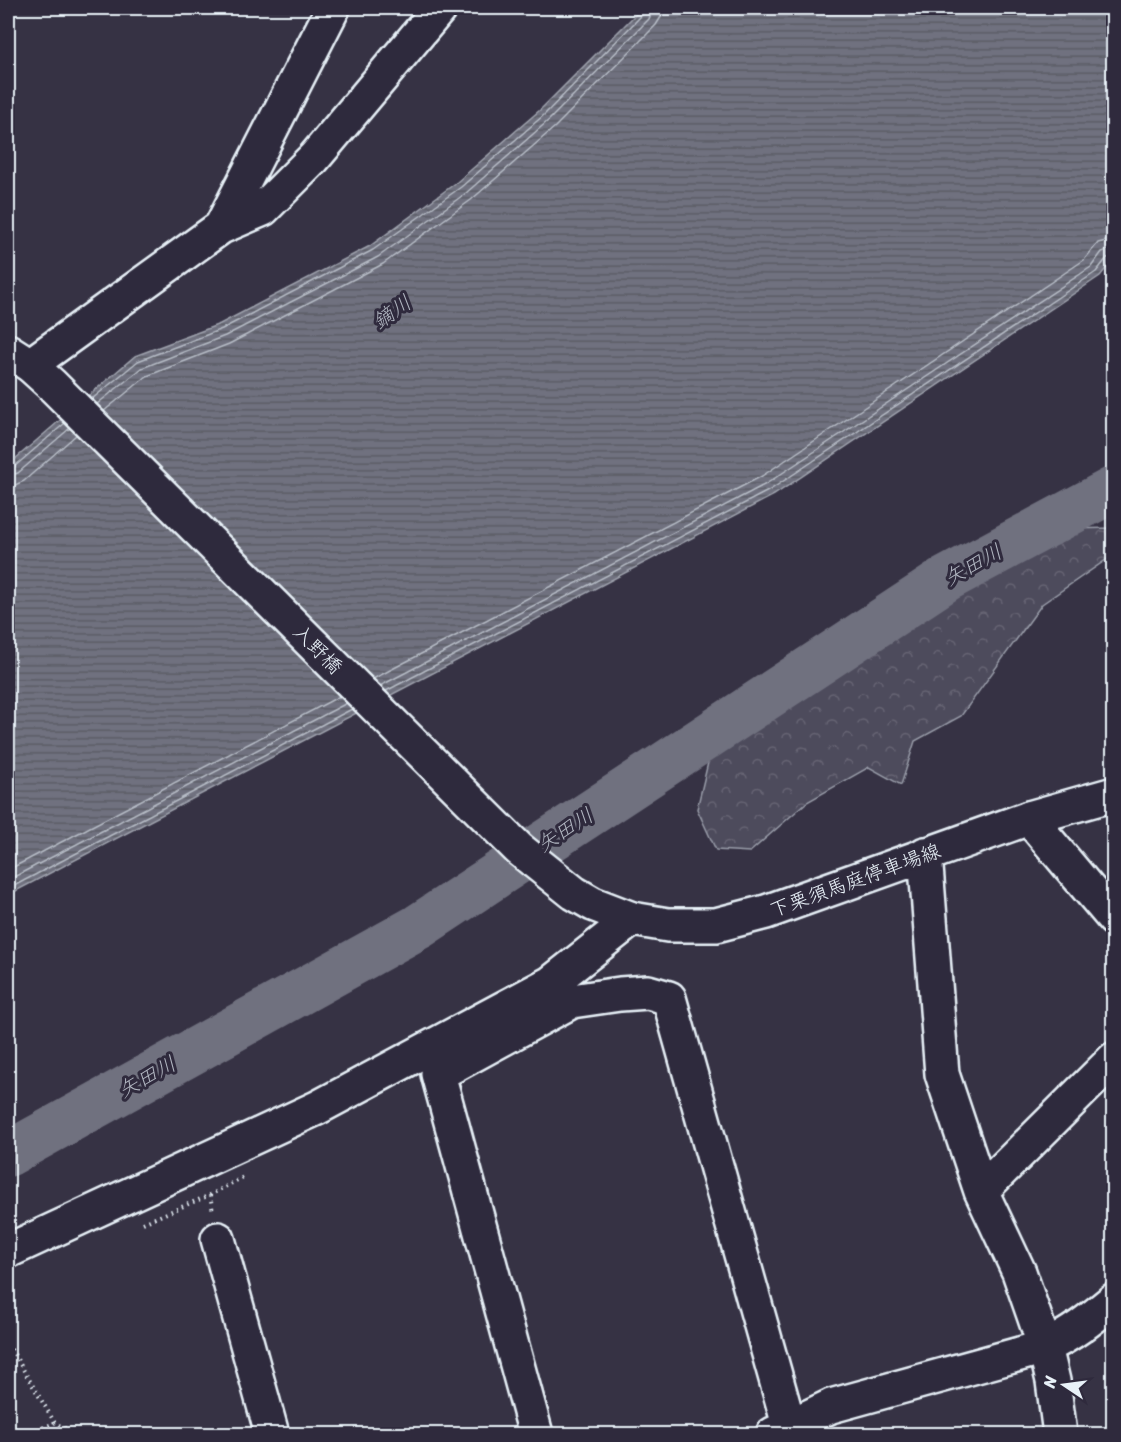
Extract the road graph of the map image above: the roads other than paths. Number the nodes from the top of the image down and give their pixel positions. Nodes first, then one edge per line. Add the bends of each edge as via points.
1 (333, 8) edge
2 (440, 8) edge
3 (221, 227) junction
4 (29, 367) edge
5 (1113, 794) edge
6 (1029, 818) junction
7 (925, 854) junction
8 (593, 904) joint
9 (632, 919) junction
10 (1113, 919) edge
11 (549, 984) junction
12 (1113, 1059) edge
13 (438, 1074) junction
14 (981, 1191) junction
15 (218, 1239) dead end
16 (8, 1251) edge
17 (1113, 1300) edge
18 (1045, 1347) junction
19 (781, 1430) edge
20 (272, 1434) edge
21 (536, 1434) edge
22 (1060, 1434) edge

1 - 3 street
2 - 3 street via 314,158 262,209
3 - 4 street
4 - 8 street, 入野橋 via 519,849
5 - 6 street, 下栗須馬庭停車場線
6 - 7 street, 下栗須馬庭停車場線
6 - 10 street
7 - 9 street, 下栗須馬庭停車場線 via 766,912 716,925 668,925
7 - 14 street via 942,1074
8 - 9 street, 下栗須馬庭停車場線
9 - 11 street
11 - 13 street
11 - 16 street via 317,1108
12 - 14 street
13 - 19 street via 572,1001 648,992 669,998
13 - 21 street
14 - 18 street via 1019,1272
15 - 20 street
17 - 18 street via 1075,1332
18 - 19 street via 831,1406
18 - 22 street

